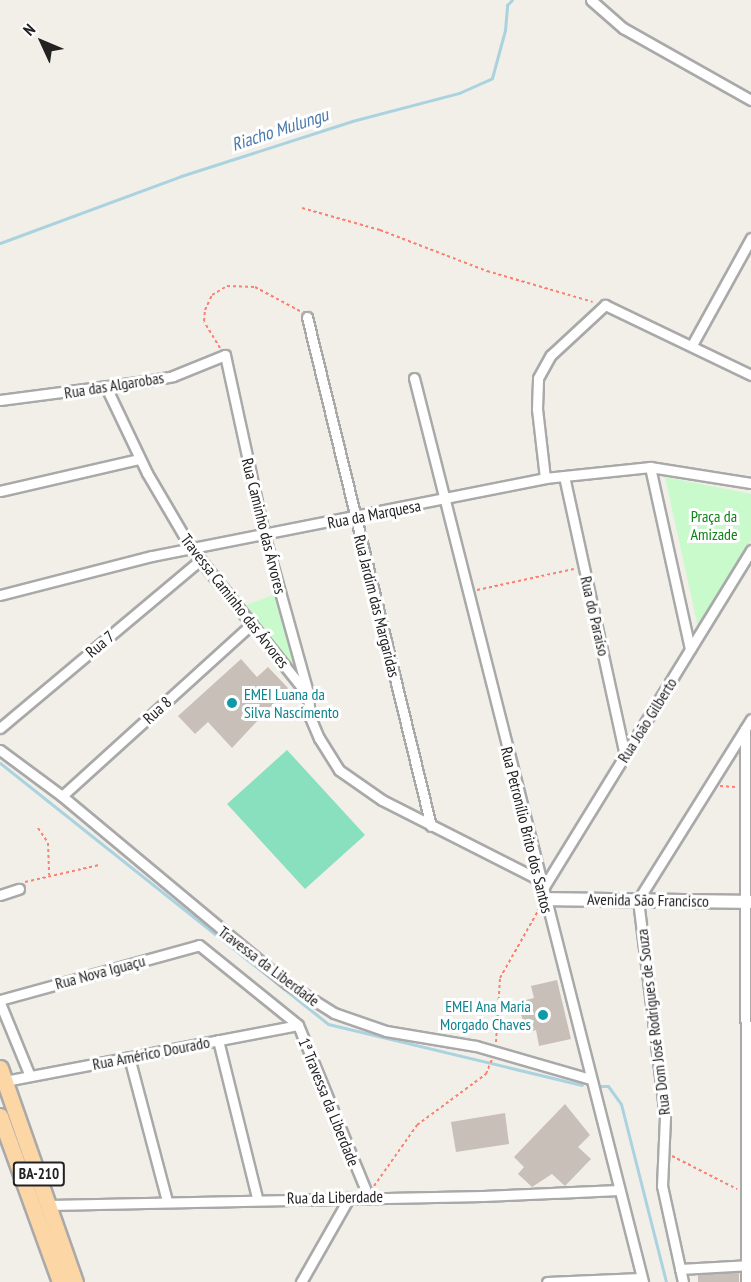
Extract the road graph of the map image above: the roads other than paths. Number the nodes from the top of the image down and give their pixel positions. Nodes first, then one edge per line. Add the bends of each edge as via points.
1 (591, 0) edge
2 (751, 100) edge
3 (751, 238) edge
4 (307, 317) road end
5 (692, 345) junction
6 (225, 355) joint
7 (751, 375) edge
8 (414, 378) dead end
9 (106, 387) junction
10 (0, 400) edge
11 (139, 459) junction
12 (650, 467) junction
13 (564, 476) junction
14 (545, 478) junction
15 (751, 483) edge
16 (0, 491) edge
17 (446, 498) junction
18 (356, 518) junction
19 (264, 534) junction
20 (191, 548) junction
21 (751, 550) edge
22 (200, 560) junction
23 (0, 595) edge
24 (252, 624) junction
25 (690, 649) junction
26 (308, 694) junction
27 (751, 719) edge
28 (0, 728) edge
29 (745, 728) junction
30 (0, 750) edge
31 (625, 756) junction
32 (62, 796) junction
33 (431, 826) junction
34 (19, 890) road end
35 (542, 890) junction
36 (0, 896) edge
37 (638, 900) junction
38 (748, 902) edge
39 (199, 945) joint
40 (0, 1001) edge
41 (298, 1025) junction
42 (218, 1040) junction
43 (129, 1057) junction
44 (2, 1075) edge
45 (30, 1076) junction
46 (590, 1079) junction
47 (0, 1116) edge
48 (7, 1150) edge
49 (619, 1190) junction
50 (368, 1196) junction
51 (258, 1198) junction
52 (349, 1198) junction
53 (167, 1201) junction
54 (50, 1205) junction
55 (749, 1265) edge
56 (680, 1269) junction
57 (642, 1280) edge
58 (60, 1282) edge
59 (75, 1282) edge
60 (301, 1282) edge
61 (547, 1282) edge
62 (683, 1282) edge
63 (746, 1282) edge

1 - 2 street via 623,28
3 - 5 street
4 - 18 street, Rua Jardim das Margaridas
5 - 7 street
5 - 14 street via 604,305 551,355 538,378 537,410
6 - 9 street, Rua das Algarobas via 173,376
6 - 19 street, Rua Caminho das Árvores
8 - 17 street, Rua Petronílio Brito dos Santos
9 - 10 street, Rua das Algarobas
9 - 11 street, Travessa Caminho das Árvores
11 - 16 street
11 - 20 street, Travessa Caminho das Árvores
12 - 13 street, Rua da Marquesa
12 - 15 street, Rua da Marquesa
12 - 25 street
13 - 14 street, Rua da Marquesa
13 - 31 street, Rua do Paraíso
14 - 17 street, Rua da Marquesa
17 - 18 street, Rua da Marquesa
17 - 35 street, Rua Petronílio Brito dos Santos
18 - 19 street, Rua da Marquesa
18 - 33 street, Rua Jardim das Margaridas
19 - 20 street, Rua da Marquesa
19 - 26 street, Rua Caminho das Árvores
20 - 22 street, Travessa Caminho das Árvores
20 - 23 street, Rua da Marquesa
21 - 25 street, Rua João Gilberto
22 - 24 street, Travessa Caminho das Árvores
22 - 28 street, Rua 7
24 - 26 street, Travessa Caminho das Árvores
24 - 32 street, Rua 8
25 - 31 street, Rua João Gilberto
26 - 33 street via 310,717 318,738 339,770 382,800
27 - 29 street
29 - 37 street
29 - 38 street
30 - 32 street, Travessa da Liberdade
31 - 35 street, Rua João Gilberto
32 - 46 street, Travessa da Liberdade via 145,869 312,1001 355,1022 495,1051
33 - 35 street
34 - 36 street
35 - 37 street, Avenida São Francisco
35 - 46 street, Rua Petronílio Brito dos Santos
37 - 38 street, Avenida São Francisco
37 - 56 street, Rua Dom José Rodrigues de Souza via 666,1153 663,1186
38 - 55 street
39 - 40 street, Rua Nova Iguaçu
39 - 41 street, 1ª Travessa da Liberdade
40 - 45 street
41 - 42 street, Rua Américo Dourado
41 - 50 street, 1ª Travessa da Liberdade
42 - 43 street, Rua Américo Dourado
42 - 51 street
43 - 45 street, Rua Américo Dourado
43 - 53 street
44 - 45 street, Rua Américo Dourado
44 - 54 main road, BA-210
46 - 49 street, Rua Petronílio Brito dos Santos
47 - 48 main road, BA-210
48 - 58 main road, BA-210
49 - 50 street, Rua da Liberdade
49 - 57 street, Rua Petronílio Brito dos Santos
50 - 52 street, Rua da Liberdade
51 - 52 street, Rua da Liberdade
51 - 53 street, Rua da Liberdade
52 - 60 street
53 - 54 street, Rua da Liberdade
54 - 59 main road, BA-210
55 - 56 street
55 - 63 street
56 - 62 street, Rua Dom José Rodrigues de Souza
57 - 61 street

